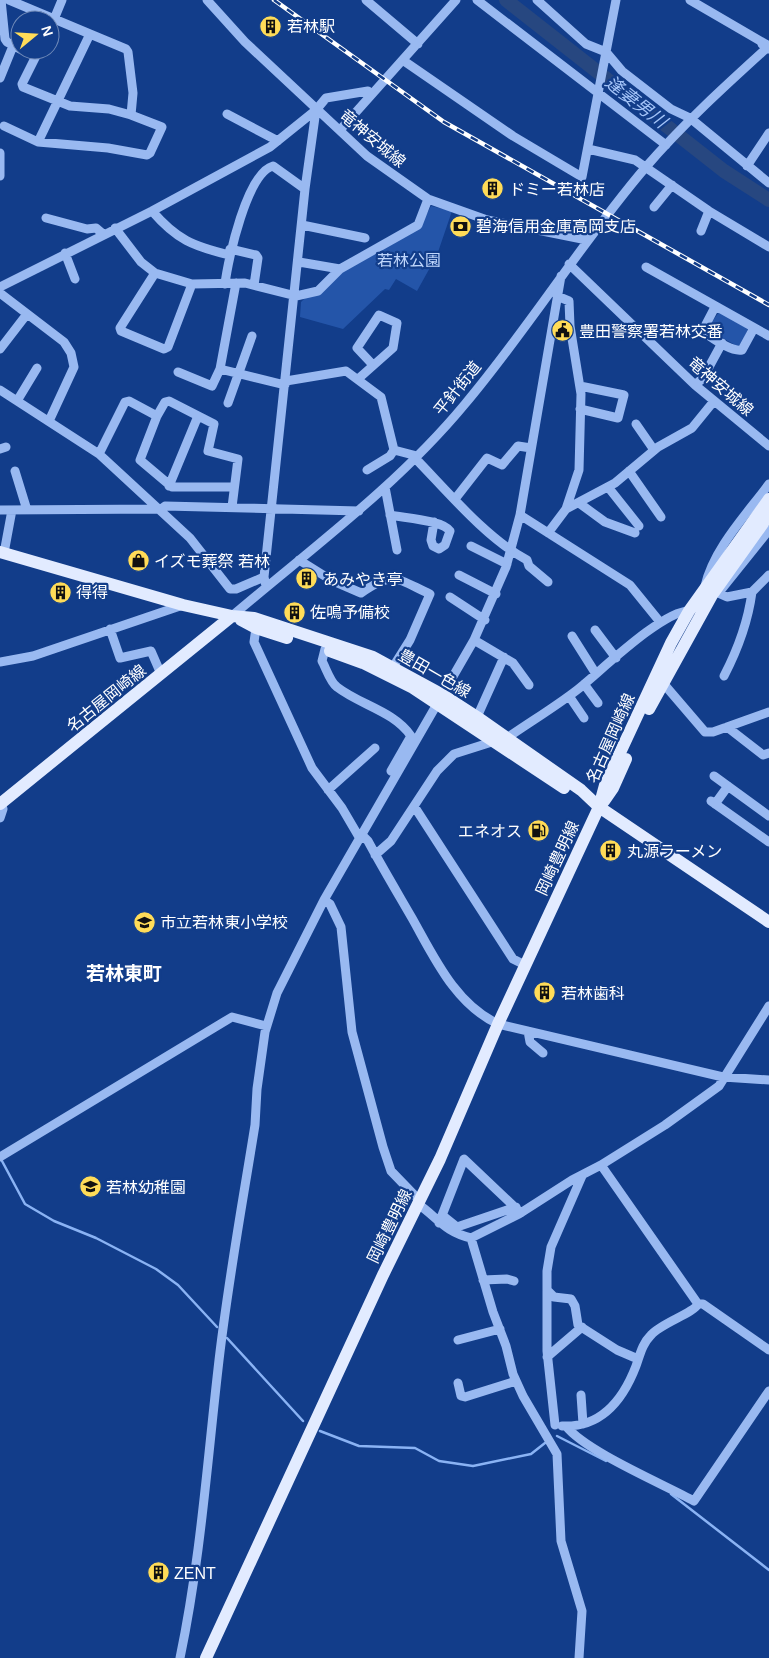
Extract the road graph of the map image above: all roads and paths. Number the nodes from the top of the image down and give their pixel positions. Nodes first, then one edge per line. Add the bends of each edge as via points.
1 (1, 0) edge
2 (10, 0) edge
3 (207, 0) edge
4 (366, 0) edge
5 (456, 0) edge
6 (477, 0) edge
7 (537, 0) edge
8 (616, 0) edge
9 (690, 0) edge
10 (27, 3) edge
11 (39, 10) edge
12 (60, 21) edge
13 (90, 34) junction
14 (10, 42) edge
15 (418, 44) junction
16 (768, 46) edge
17 (606, 54) junction
18 (11, 60) edge
19 (34, 60) edge
20 (404, 61) junction
21 (0, 78) edge
22 (368, 92) dead end
23 (600, 94) junction
24 (57, 102) junction
25 (316, 110) junction
26 (227, 114) dead end
27 (131, 115) junction
28 (688, 120) junction
29 (4, 126) dead end
30 (340, 130) junction
31 (769, 133) edge
32 (278, 141) junction
33 (38, 142) junction
34 (667, 144) junction
35 (588, 149) junction
36 (0, 153) edge
37 (747, 166) junction
38 (646, 168) junction
39 (0, 176) edge
40 (769, 182) edge
41 (672, 186) junction
42 (305, 190) junction
43 (428, 200) junction
44 (654, 207) dead end
45 (152, 211) junction
46 (709, 211) junction
47 (46, 218) dead end
48 (302, 225) junction
49 (115, 228) junction
50 (701, 231) dead end
51 (103, 234) junction
52 (365, 238) dead end
53 (587, 240) junction
54 (769, 246) edge
55 (230, 252) junction
56 (64, 254) junction
57 (299, 262) junction
58 (569, 264) junction
59 (646, 267) dead end
60 (340, 269) junction
61 (155, 273) junction
62 (561, 276) junction
63 (75, 279) dead end
64 (236, 283) junction
65 (192, 284) junction
66 (225, 284) junction
67 (254, 286) junction
68 (0, 287) edge
69 (0, 293) edge
70 (296, 296) junction
71 (557, 296) junction
72 (715, 306) junction
73 (535, 311) junction
74 (27, 314) junction
75 (554, 320) junction
76 (754, 328) junction
77 (252, 336) dead end
78 (769, 336) edge
79 (722, 343) junction
80 (0, 349) edge
81 (373, 364) junction
82 (37, 368) dead end
83 (220, 369) junction
84 (178, 372) dead end
85 (240, 374) junction
86 (358, 380) junction
87 (285, 383) junction
88 (695, 385) junction
89 (580, 386) junction
90 (0, 390) edge
91 (17, 401) junction
92 (714, 401) junction
93 (228, 403) dead end
94 (580, 409) junction
95 (158, 416) junction
96 (198, 416) junction
97 (49, 420) junction
98 (636, 424) dead end
99 (769, 446) edge
100 (530, 448) junction
101 (394, 450) junction
102 (654, 450) junction
103 (99, 454) junction
104 (416, 457) junction
105 (367, 470) dead end
106 (15, 471) dead end
107 (629, 472) junction
108 (769, 484) edge
109 (169, 486) junction
110 (385, 486) junction
111 (608, 487) junction
112 (234, 488) junction
113 (454, 499) junction
114 (769, 499) edge
115 (579, 503) junction
116 (232, 507) junction
117 (272, 507) junction
118 (161, 509) junction
119 (566, 509) junction
120 (0, 510) edge
121 (12, 510) junction
122 (27, 510) junction
123 (359, 510) junction
124 (390, 515) junction
125 (520, 515) junction
126 (769, 515) edge
127 (661, 517) dead end
128 (434, 522) dead end
129 (769, 530) edge
130 (548, 532) junction
131 (748, 535) junction
132 (471, 546) dead end
133 (397, 550) dead end
134 (510, 551) junction
135 (2, 553) edge
136 (299, 560) junction
137 (507, 564) junction
138 (459, 575) dead end
139 (769, 575) edge
140 (265, 582) junction
141 (548, 582) dead end
142 (711, 592) junction
143 (752, 592) junction
144 (496, 594) junction
145 (450, 597) dead end
146 (183, 605) junction
147 (689, 611) junction
148 (232, 616) junction
149 (485, 620) junction
150 (660, 622) junction
151 (256, 628) junction
152 (110, 630) junction
153 (595, 630) dead end
154 (572, 636) dead end
155 (474, 640) junction
156 (325, 649) junction
157 (504, 657) junction
158 (616, 658) junction
159 (0, 662) edge
160 (393, 667) junction
161 (160, 674) junction
162 (596, 674) junction
163 (724, 676) dead end
164 (663, 683) junction
165 (529, 684) dead end
166 (584, 684) junction
167 (569, 696) junction
168 (441, 699) junction
169 (598, 703) dead end
170 (769, 712) edge
171 (477, 716) junction
172 (584, 718) dead end
173 (727, 727) junction
174 (501, 740) junction
175 (375, 748) dead end
176 (769, 753) edge
177 (714, 776) dead end
178 (728, 786) junction
179 (328, 790) junction
180 (0, 804) edge
181 (414, 806) junction
182 (599, 806) junction
183 (769, 816) edge
184 (0, 818) edge
185 (370, 820) junction
186 (360, 836) junction
187 (769, 842) edge
188 (376, 855) junction
189 (324, 900) junction
190 (769, 922) edge
191 (526, 965) junction
192 (769, 1006) edge
193 (498, 1024) junction
194 (266, 1026) junction
195 (528, 1031) junction
196 (542, 1053) dead end
197 (723, 1077) junction
198 (769, 1080) edge
199 (0, 1157) edge
200 (602, 1165) junction
201 (582, 1176) junction
202 (419, 1203) junction
203 (519, 1210) junction
204 (441, 1219) junction
205 (471, 1238) junction
206 (483, 1280) junction
207 (514, 1281) dead end
208 (547, 1290) junction
209 (698, 1304) junction
210 (582, 1328) junction
211 (500, 1329) junction
212 (458, 1340) dead end
213 (769, 1350) edge
214 (548, 1356) junction
215 (638, 1360) junction
216 (516, 1381) junction
217 (458, 1382) dead end
218 (769, 1391) edge
219 (581, 1395) dead end
220 (583, 1424) junction
221 (555, 1426) junction
222 (566, 1426) junction
223 (544, 1429) junction
224 (180, 1658) edge
225 (206, 1658) edge
226 (579, 1658) edge

1 - 14 street via 5,39
2 - 10 street
3 - 25 street, 竜神安城線 via 245,42
4 - 15 street
5 - 15 street
6 - 23 street
7 - 17 street via 586,44
8 - 17 street
9 - 16 street
10 - 11 street
12 - 13 street
13 - 24 street
13 - 27 street via 128,52
15 - 20 street
16 - 28 street, 平針街道
17 - 23 street
17 - 28 street via 622,71
18 - 21 street
19 - 24 street via 23,87
20 - 30 street
20 - 35 street via 514,136 582,177
22 - 25 street via 326,98
23 - 34 street
23 - 35 street
24 - 27 street
24 - 33 street
25 - 30 street, 竜神安城線
25 - 32 street
25 - 42 street
26 - 32 street
27 - 33 street via 162,127 150,153
28 - 34 street, 平針街道
28 - 37 street
29 - 33 street
30 - 43 street, 竜神安城線 via 378,165
31 - 37 street
32 - 45 street
34 - 38 street, 平針街道
35 - 38 street via 635,160
36 - 39 street
37 - 40 street
38 - 41 street
38 - 53 street, 平針街道
41 - 44 street
41 - 46 street
42 - 48 street
42 - 55 street via 273,166 265,169 250,197
43 - 53 street, 竜神安城線 via 487,220
43 - 60 street via 418,225
45 - 49 street
45 - 55 street via 167,229 196,247
46 - 50 street
46 - 54 street
47 - 51 street via 100,230
48 - 52 street
48 - 57 street
49 - 51 street
49 - 61 street via 141,262
51 - 56 street
53 - 58 street, 平針街道
55 - 66 street
55 - 67 street via 256,255
56 - 63 street
56 - 68 street
57 - 60 street
57 - 70 street
58 - 62 street, 平針街道
58 - 88 street, 竜神安城線
59 - 72 street
60 - 70 street via 318,291
61 - 65 street
61 - 65 street via 120,328 164,349 168,347
62 - 71 street
62 - 73 street, 平針街道
64 - 66 street
64 - 67 street
64 - 83 street
65 - 66 street
67 - 70 street
69 - 74 street
70 - 87 street
71 - 75 street
71 - 89 street via 569,301
72 - 76 street
72 - 79 street via 704,328 705,333
73 - 75 street via 543,310
73 - 104 street, 平針街道 via 465,404
74 - 80 street
74 - 97 street via 64,342 74,363
75 - 100 street
76 - 78 street
76 - 79 street via 742,350
77 - 85 street
79 - 88 street via 703,378
81 - 81 street via 393,348 397,322 380,314 357,348
81 - 86 street
82 - 91 street
83 - 84 street via 212,386
83 - 85 street
85 - 87 street
85 - 93 street
86 - 87 street via 346,371
86 - 101 street via 381,397
87 - 117 street
88 - 92 street, 竜神安城線
89 - 94 street
89 - 94 street via 624,396 618,418
90 - 91 street
91 - 97 street
92 - 99 street, 竜神安城線
92 - 102 street via 692,428
94 - 119 street via 579,470
95 - 96 street via 168,401
95 - 103 street via 125,402
95 - 109 street via 140,460
96 - 109 street
96 - 112 street via 214,424 208,451 238,458
97 - 103 street
98 - 102 street
100 - 113 street via 518,446 502,465 487,458
100 - 125 street
101 - 104 street
101 - 105 street
102 - 107 street
103 - 118 street
104 - 110 street, 平針街道
104 - 113 street
106 - 122 street
107 - 111 street
107 - 127 street
108 - 142 street via 708,570
109 - 112 street
110 - 123 street, 平針街道
110 - 124 street
111 - 115 street
111 - 115 street via 637,530 605,522
112 - 116 street
113 - 134 street
114 - 131 main road, 名古屋岡崎線
115 - 119 street
116 - 117 street
116 - 118 street via 165,506
117 - 123 street
117 - 140 street
118 - 122 street
118 - 140 street via 190,538 230,589
119 - 130 street
120 - 121 street
121 - 122 street
121 - 135 street
123 - 136 street, 平針街道
124 - 128 street
124 - 133 street
125 - 130 street
125 - 134 street
126 - 131 main road, 名古屋岡崎線
129 - 142 street via 746,562
130 - 150 street via 630,585
131 - 142 main road, 名古屋岡崎線
132 - 137 street
134 - 137 street
134 - 141 street via 527,560 529,566
135 - 146 main road, 豊田一色線
136 - 140 street, 平針街道
136 - 160 street via 331,580 361,593 379,580 392,577 430,594 410,640
137 - 144 street
138 - 144 street
139 - 143 street
140 - 148 street, 平針街道
142 - 143 street via 726,597
142 - 147 main road, 名古屋岡崎線
142 - 164 main road, 名古屋岡崎線
143 - 163 street via 750,609 735,654
144 - 149 street
145 - 149 street
146 - 148 main road, 豊田一色線
146 - 152 street
147 - 150 street via 676,613
147 - 182 main road, 名古屋岡崎線 via 604,785
148 - 151 main road, 豊田一色線
148 - 160 main road, 豊田一色線 via 254,618 373,656
148 - 161 main road, 名古屋岡崎線
149 - 155 street
150 - 158 street
151 - 156 main road, 豊田一色線
151 - 179 street via 254,642 312,768
152 - 159 street via 33,656
152 - 161 street via 120,658 151,651
153 - 158 street
154 - 162 street
155 - 157 street
155 - 168 street
156 - 168 main road, 豊田一色線
156 - 185 street via 322,661 336,686 382,712 411,736 375,800
157 - 165 street via 513,663
157 - 171 street
158 - 162 street
160 - 168 main road, 豊田一色線
161 - 180 main road, 名古屋岡崎線
162 - 166 street
164 - 173 street via 705,732
164 - 182 main road, 名古屋岡崎線 via 613,788
166 - 167 street
166 - 169 street
167 - 172 street
167 - 174 street
168 - 171 main road, 豊田一色線
168 - 174 main road, 豊田一色線
168 - 185 street
170 - 173 street
171 - 174 main road, 豊田一色線
173 - 176 street via 763,755
174 - 181 street via 454,754 437,771
174 - 182 main road, 豊田一色線 via 581,790
175 - 179 street
177 - 178 street
178 - 183 street
178 - 187 street via 713,802
179 - 186 street
180 - 184 street via 3,809
181 - 188 street via 391,841
181 - 191 street via 513,959
182 - 190 main road, 豊田一色線
182 - 191 main road, 岡崎豊明線
185 - 186 street
186 - 188 street via 368,841
186 - 189 street
188 - 193 street via 428,948 460,995 476,1011
189 - 194 street via 277,993
189 - 202 street via 330,904 341,928 352,1032 383,1147 391,1171
191 - 193 main road, 岡崎豊明線
192 - 197 street
193 - 195 street
193 - 202 main road, 岡崎豊明線
194 - 199 street via 232,1016
194 - 224 street via 255,1125 218,1368 188,1619
195 - 196 street via 530,1042
195 - 197 street
197 - 198 street
197 - 200 street via 719,1086
200 - 201 street
200 - 209 street
201 - 203 street
201 - 208 street via 551,1247
202 - 204 street
202 - 225 main road, 岡崎豊明線
203 - 204 street via 457,1227
203 - 204 street via 464,1159
203 - 205 street
204 - 205 street via 454,1234
205 - 206 street
206 - 207 street
206 - 211 street
208 - 210 street via 554,1298 571,1300 578,1325
208 - 214 street
209 - 213 street via 703,1304
209 - 215 street via 652,1333
210 - 214 street
210 - 215 street
211 - 212 street
211 - 216 street
214 - 221 street
215 - 220 street via 620,1398 597,1420
216 - 217 street via 465,1397 461,1396
216 - 223 street
218 - 222 street via 694,1501 591,1446
219 - 220 street
220 - 222 street
221 - 222 street
221 - 223 street
223 - 226 street via 557,1454 561,1541 582,1612

